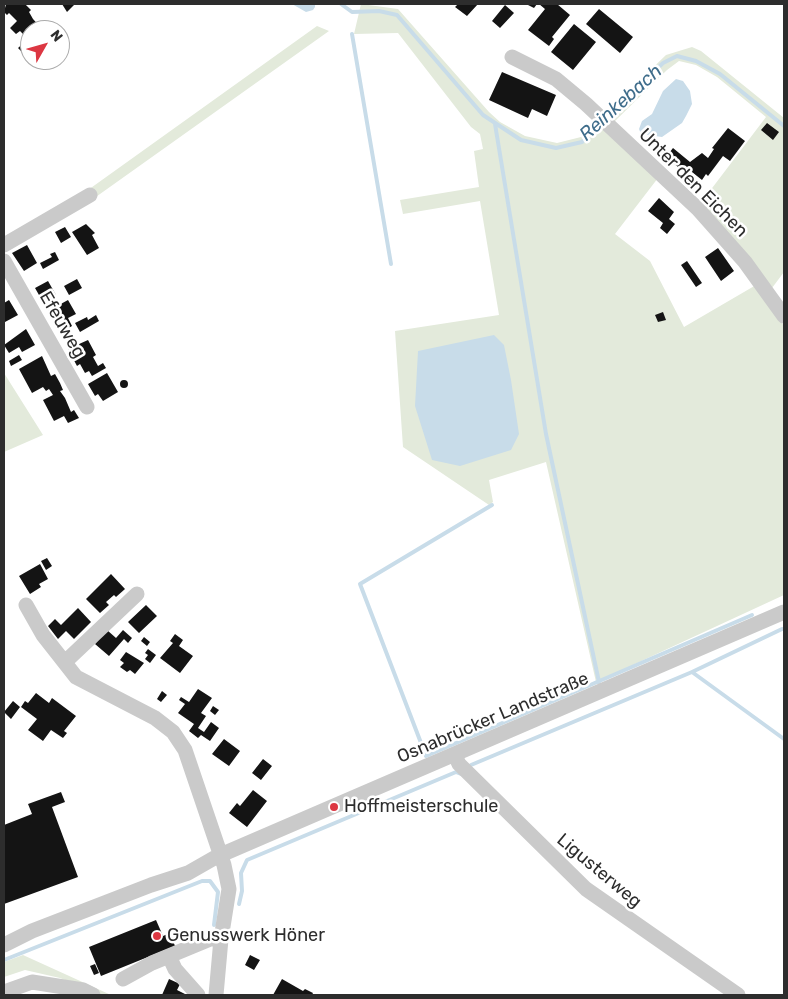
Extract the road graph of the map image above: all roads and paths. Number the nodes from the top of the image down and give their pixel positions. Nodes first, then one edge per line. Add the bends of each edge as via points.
1 (512, 57) dead end
2 (90, 195) dead end
3 (4, 245) edge
4 (4, 261) edge
5 (784, 316) edge
6 (87, 407) dead end
7 (137, 594) dead end
8 (26, 604) dead end
9 (784, 612) edge
10 (65, 662) junction
11 (455, 756) junction
12 (218, 856) junction
13 (32, 931) junction
14 (4, 936) edge
15 (221, 939) junction
16 (4, 945) edge
17 (169, 956) junction
18 (123, 979) dead end
19 (4, 992) edge
20 (93, 995) edge
21 (198, 995) edge
22 (216, 995) edge
23 (738, 995) edge

1 - 5 street, Unter den Eichen via 556,79 698,208 745,262
2 - 3 street
4 - 6 street, Efeuweg
7 - 10 street
8 - 10 street via 43,635
9 - 11 street, Osnabrücker Landstraße
10 - 12 street via 76,677 155,718 173,732 185,750
11 - 12 street, Osnabrücker Landstraße
11 - 23 street, Ligusterweg via 459,764 586,889
12 - 13 street, Osnabrücker Landstraße via 184,863 151,885
12 - 15 street via 229,889
13 - 14 street, Osnabrücker Landstraße
13 - 16 street, Osnabrücker Landstraße
15 - 17 street via 210,939
15 - 22 street
17 - 18 street
17 - 21 street via 175,969
19 - 20 street via 32,982 83,990

